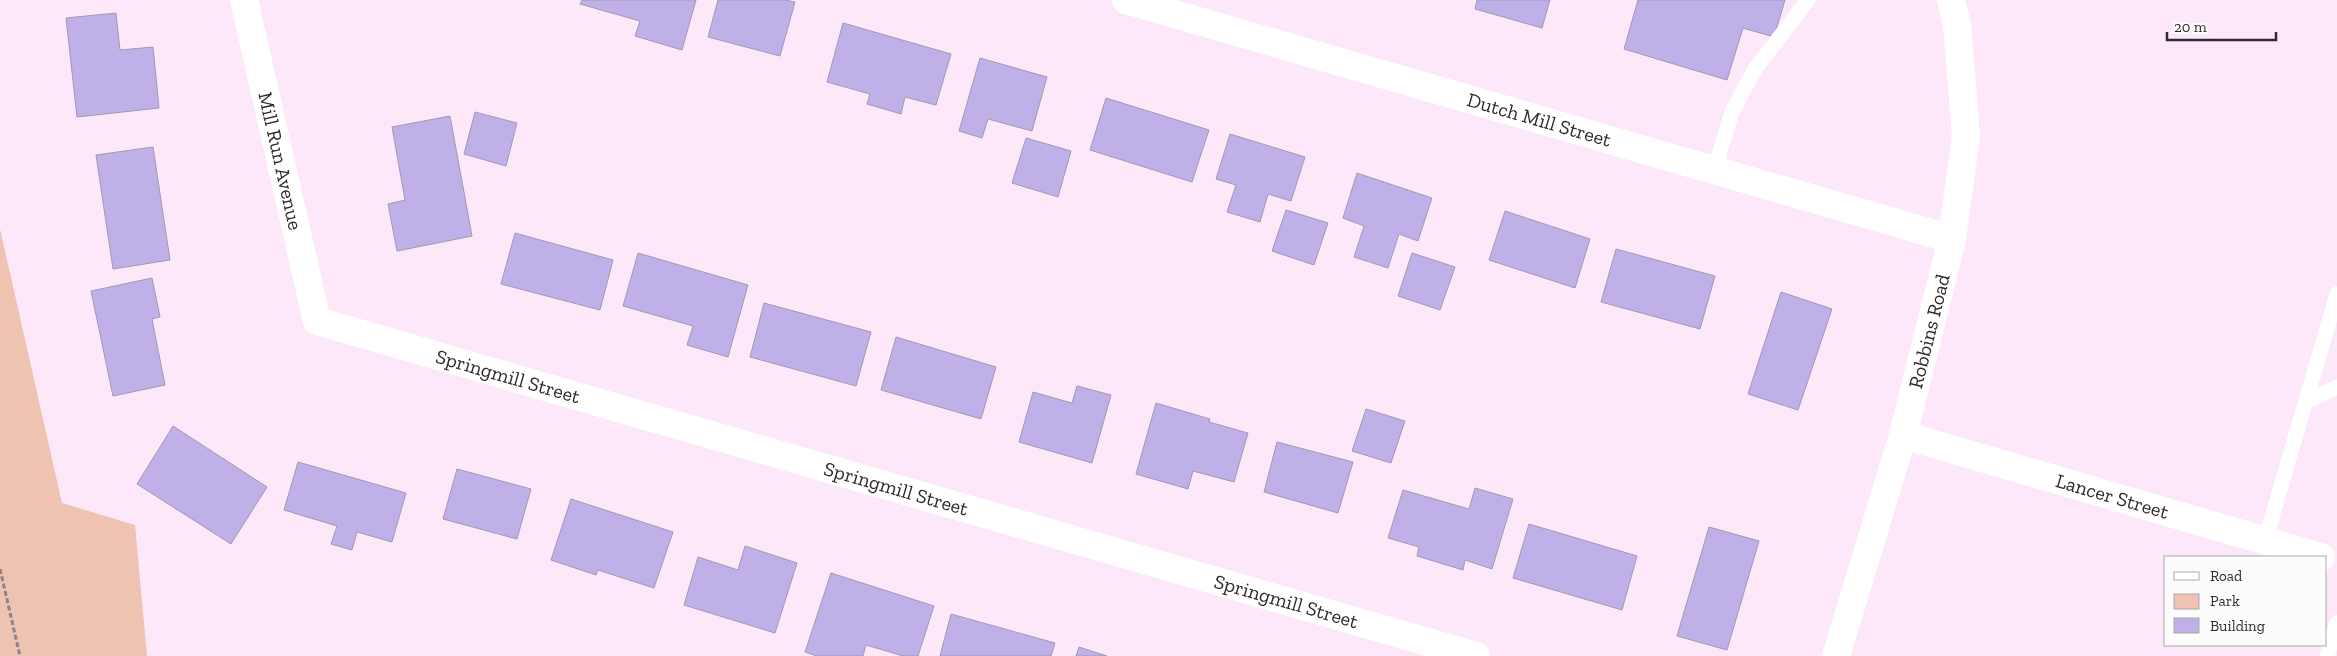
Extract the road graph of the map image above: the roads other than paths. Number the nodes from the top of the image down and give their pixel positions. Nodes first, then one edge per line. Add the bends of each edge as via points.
1 (244, 0) edge
2 (1126, 0) edge
3 (1808, 0) edge
4 (1951, 0) edge
5 (1714, 171) junction
6 (1952, 239) junction
7 (2337, 294) edge
8 (317, 321) joint
9 (2337, 387) edge
10 (2306, 402) junction
11 (1903, 435) junction
12 (2265, 541) junction
13 (2318, 556) edge
14 (2337, 623) edge
15 (1476, 656) edge
16 (1836, 656) edge
17 (2327, 656) edge

1 - 8 street, Mill Run Avenue
2 - 5 street, Dutch Mill Street
3 - 5 lane via 1755,69 1732,112
4 - 6 street, Robbins Road via 1957,25 1966,136
5 - 6 street, Dutch Mill Street
6 - 11 street, Robbins Road
7 - 10 lane
8 - 15 street, Springmill Street
9 - 10 lane
10 - 12 lane
11 - 12 street, Lancer Street
11 - 16 street, Robbins Road
12 - 13 street, Lancer Street
14 - 17 lane

